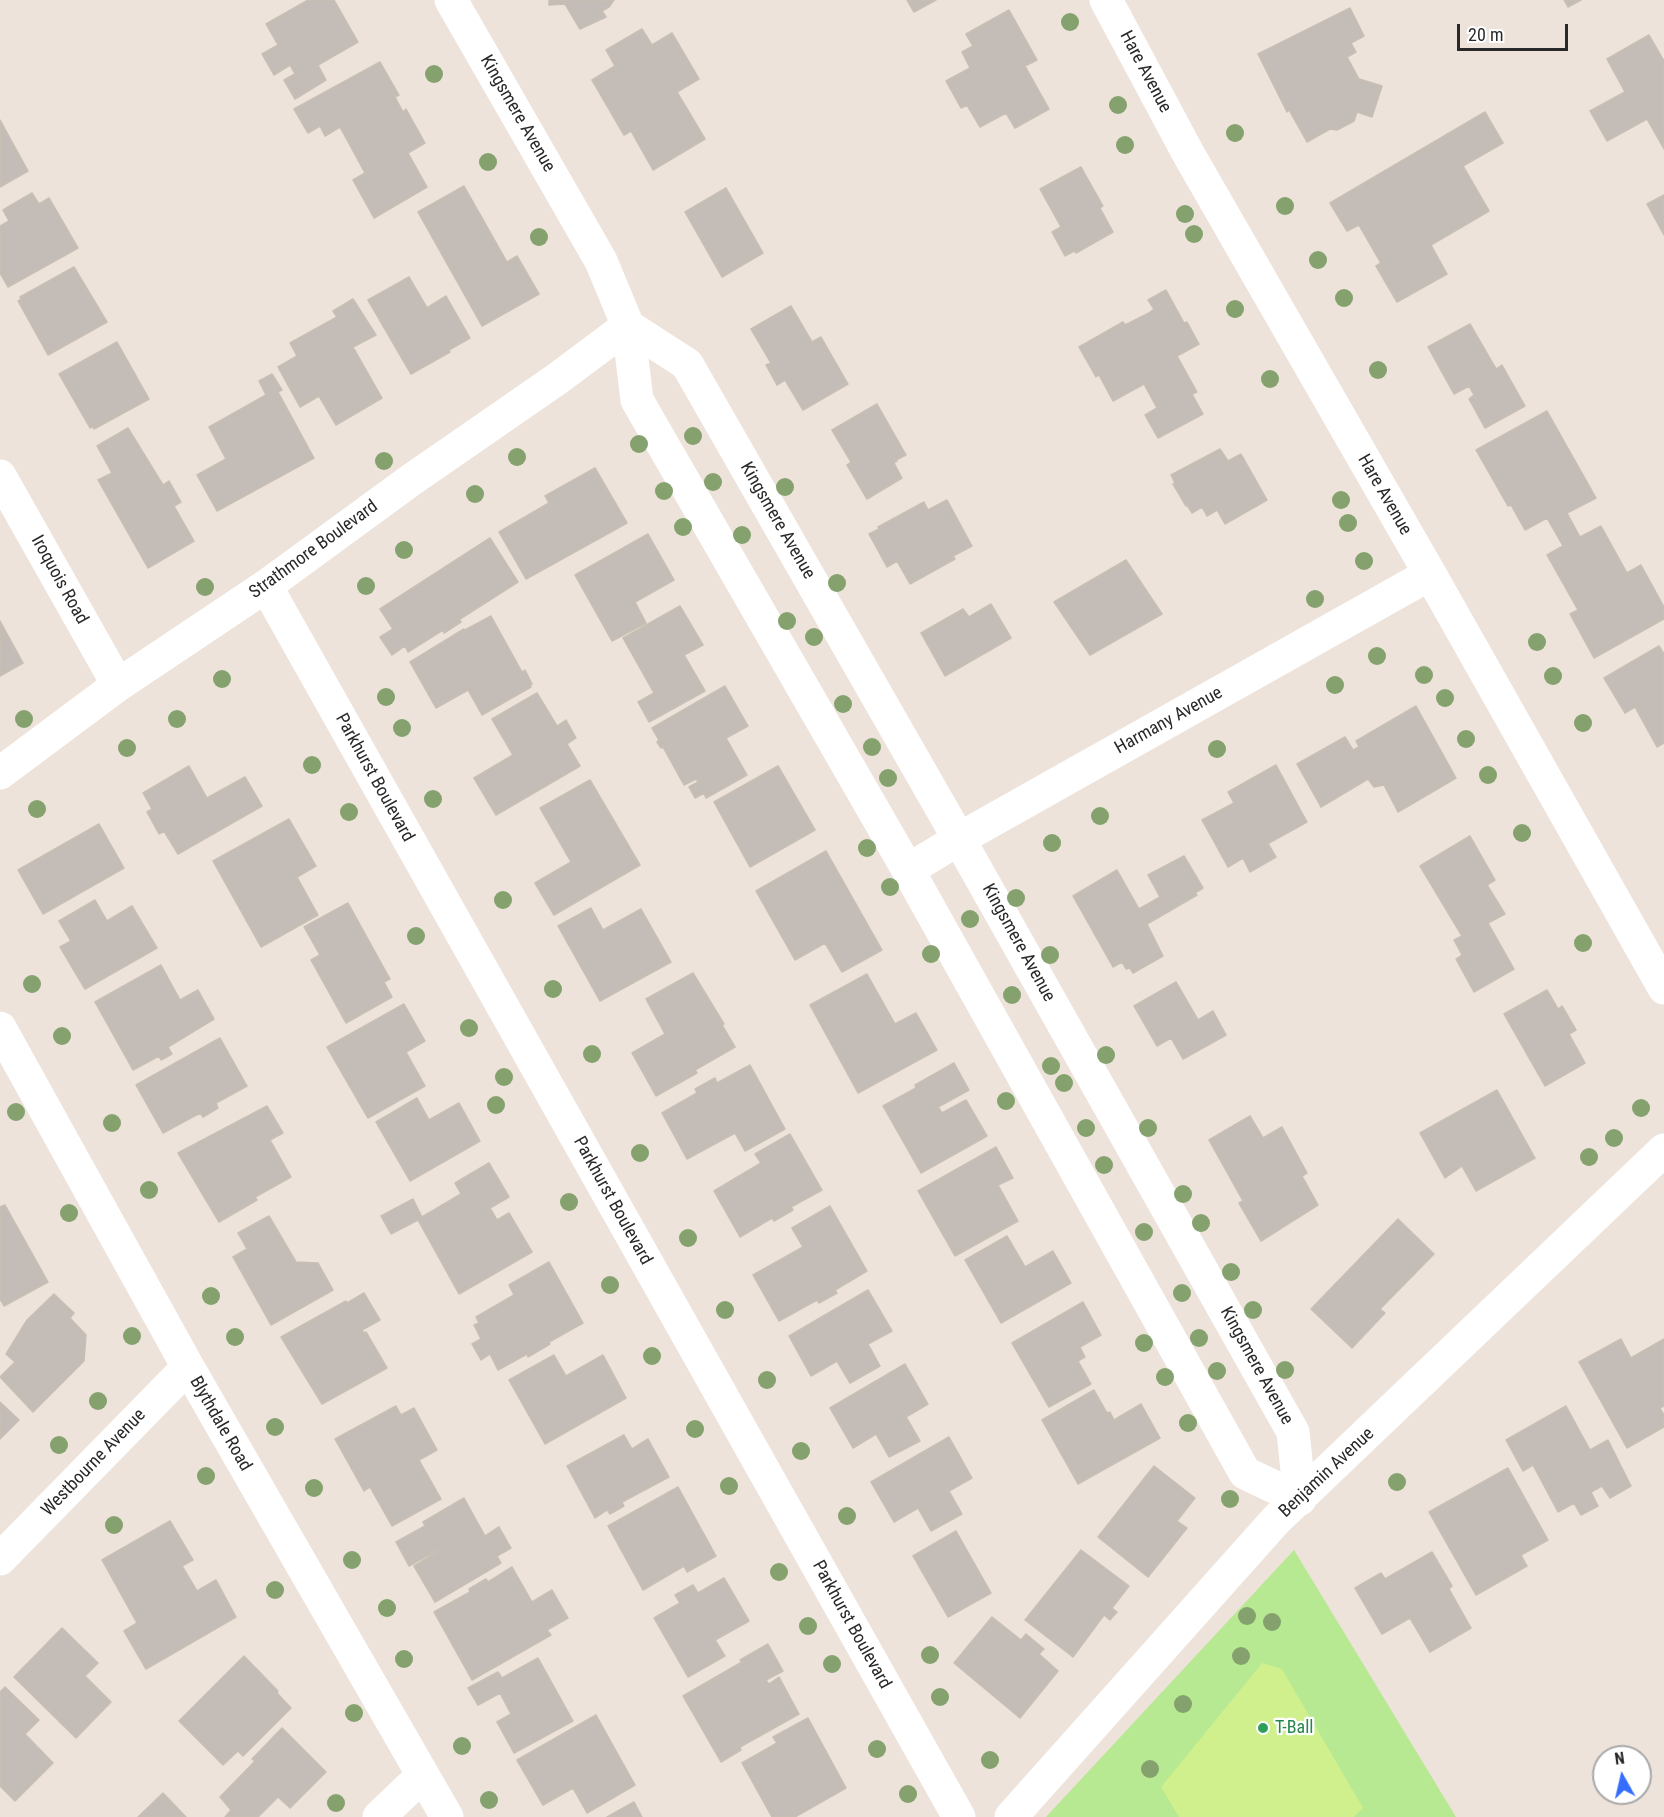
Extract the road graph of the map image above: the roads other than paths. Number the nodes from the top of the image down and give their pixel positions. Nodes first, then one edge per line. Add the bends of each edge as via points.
1 (452, 0) edge
2 (1106, 0) edge
3 (628, 326) junction
4 (0, 476) edge
5 (1430, 574) junction
6 (266, 586) junction
7 (118, 685) junction
8 (0, 773) edge
9 (959, 839) junction
10 (908, 870) junction
11 (1664, 988) edge
12 (0, 1028) edge
13 (1664, 1150) edge
14 (188, 1367) junction
15 (1300, 1499) junction
16 (0, 1559) edge
17 (422, 1776) junction
18 (380, 1817) edge
19 (447, 1817) edge
20 (959, 1817) edge
21 (1011, 1817) edge

1 - 3 street, Kingsmere Avenue via 585,230
2 - 5 street, Hare Avenue via 1189,155
3 - 6 street, Strathmore Boulevard
3 - 9 street, Kingsmere Avenue via 687,364
3 - 10 street, Kingsmere Avenue via 637,400
4 - 7 street, Iroquois Road
5 - 9 street, Harmany Avenue
5 - 11 street, Hare Avenue
6 - 7 street, Strathmore Boulevard
6 - 20 street, Parkhurst Boulevard
7 - 8 street, Strathmore Boulevard
9 - 10 street, Harmany Avenue
9 - 15 street, Kingsmere Avenue via 1293,1432
10 - 15 street, Kingsmere Avenue via 1245,1473
12 - 14 street, Blythdale Road
13 - 15 street, Benjamin Avenue
14 - 16 street, Westbourne Avenue
14 - 17 street, Blythdale Road
15 - 21 street, Benjamin Avenue via 1276,1520
17 - 18 street
17 - 19 street, Blythdale Road

